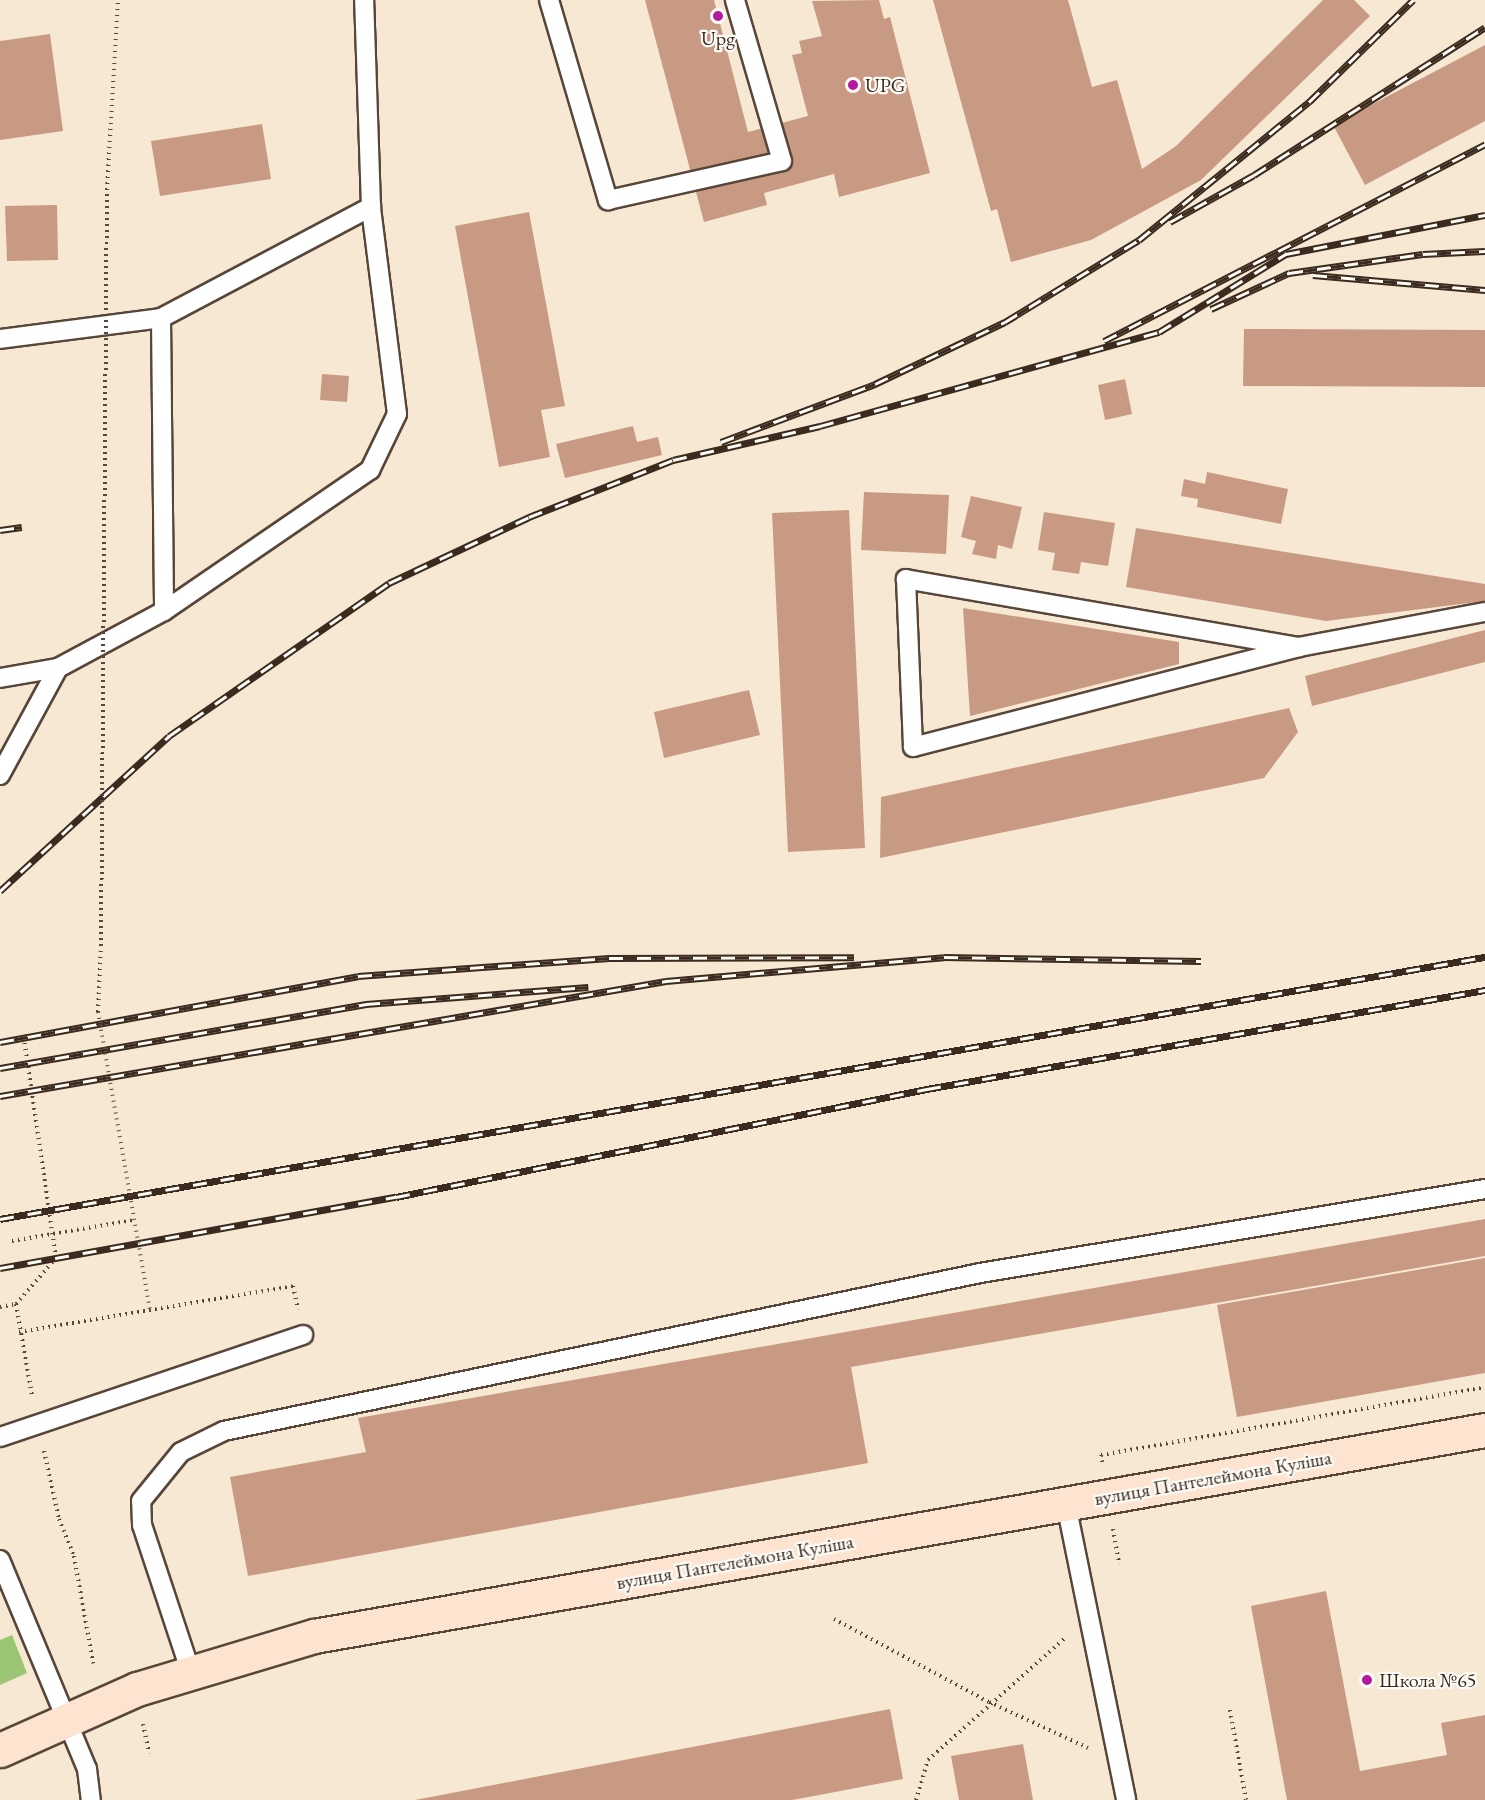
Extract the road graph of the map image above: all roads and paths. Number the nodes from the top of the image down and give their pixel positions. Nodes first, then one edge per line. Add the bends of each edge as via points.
1 (118, 0) edge
2 (364, 0) edge
3 (549, 0) edge
4 (735, 0) edge
5 (371, 207) junction
6 (161, 318) junction
7 (0, 339) edge
8 (164, 611) junction
9 (1485, 612) edge
10 (1299, 647) junction
11 (58, 668) junction
12 (0, 678) edge
13 (0, 775) edge
14 (24, 1038) dead end
15 (1485, 1189) edge
16 (134, 1220) junction
17 (52, 1235) junction
18 (12, 1242) dead end
19 (293, 1286) dead end
20 (16, 1304) junction
21 (0, 1306) edge
22 (150, 1310) junction
23 (19, 1332) junction
24 (303, 1335) dead end
25 (34, 1402) dead end
26 (1485, 1430) edge
27 (0, 1437) edge
28 (44, 1449) dead end
29 (1066, 1504) junction
30 (0, 1557) edge
31 (1089, 1617) junction
32 (834, 1619) dead end
33 (93, 1663) dead end
34 (191, 1673) junction
35 (989, 1702) junction
36 (1230, 1710) dead end
37 (67, 1718) junction
38 (0, 1750) edge
39 (1119, 1762) junction
40 (91, 1800) edge
41 (916, 1800) edge
42 (1126, 1800) edge
43 (1246, 1800) edge

1 - 16 path, bridge via 107,190 98,1012
2 - 5 lane
3 - 4 lane via 608,200 782,161
5 - 6 lane
5 - 8 lane via 398,414 370,470
6 - 7 lane
6 - 8 lane
8 - 11 lane
9 - 10 lane
10 - 10 lane via 913,747 906,579 987,593
11 - 12 lane
11 - 13 lane
14 - 17 path
15 - 34 lane via 980,1273 224,1431 181,1452 141,1501 142,1524
16 - 17 path
16 - 22 path, bridge
17 - 18 path
17 - 20 path via 56,1258
19 - 22 path
20 - 21 path
20 - 23 path
22 - 23 path
23 - 25 path
24 - 27 lane
26 - 29 street, вулиця Пантелеймона Куліша
28 - 33 path via 59,1519 74,1556
29 - 31 lane
29 - 34 street, вулиця Пантелеймона Куліша via 314,1636
30 - 37 lane
31 - 35 path
31 - 39 lane
32 - 35 path
34 - 37 street, вулиця Пантелеймона Куліша via 137,1689
35 - 39 path
35 - 41 path via 928,1760
36 - 43 path
37 - 38 street, вулиця Пантелеймона Куліша
37 - 40 lane via 87,1769
39 - 42 lane

